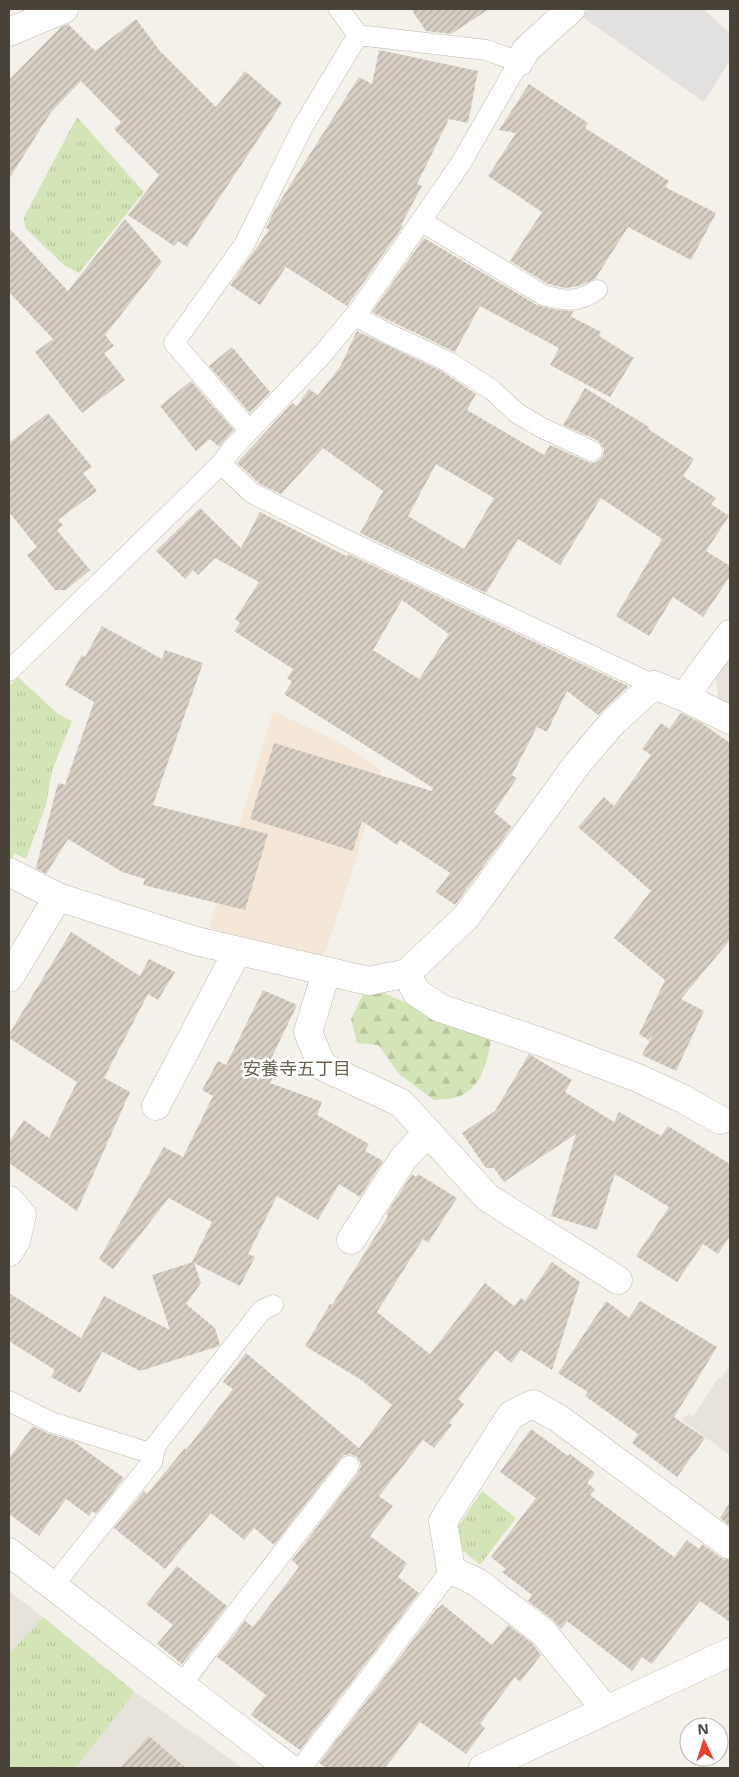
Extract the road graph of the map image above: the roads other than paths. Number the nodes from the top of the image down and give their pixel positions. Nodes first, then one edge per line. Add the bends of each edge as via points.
1 (64, 9) edge
2 (339, 9) edge
3 (571, 9) edge
4 (9, 32) edge
5 (358, 34) junction
6 (519, 62) junction
7 (421, 221) junction
8 (597, 290) dead end
9 (355, 316) junction
10 (249, 430) junction
11 (592, 451) dead end
12 (222, 464) junction
13 (730, 634) edge
14 (9, 671) edge
15 (654, 685) junction
16 (684, 697) junction
17 (730, 720) edge
18 (9, 872) edge
19 (58, 897) junction
20 (237, 952) junction
21 (326, 973) junction
22 (408, 973) junction
23 (9, 978) edge
24 (156, 1106) dead end
25 (720, 1120) dead end
26 (428, 1132) junction
27 (9, 1200) edge
28 (351, 1240) dead end
29 (9, 1252) edge
30 (618, 1280) dead end
31 (273, 1305) dead end
32 (9, 1401) edge
33 (154, 1454) junction
34 (350, 1466) dead end
35 (730, 1545) edge
36 (9, 1552) edge
37 (451, 1570) junction
38 (53, 1586) junction
39 (730, 1652) edge
40 (181, 1686) junction
41 (606, 1710) junction
42 (289, 1768) edge
43 (301, 1768) edge
44 (483, 1768) edge

1 - 4 street
2 - 5 lane
3 - 6 street via 526,50
5 - 6 lane via 486,50
5 - 10 lane via 302,128 244,246 174,343
6 - 7 lane via 461,163
7 - 8 lane via 542,295 565,301 588,296
7 - 9 lane
9 - 10 lane
9 - 11 lane via 449,362 492,390 533,423
10 - 12 lane
12 - 14 lane
12 - 15 lane via 252,493
13 - 16 street
15 - 16 street
15 - 22 street via 614,721 578,763 466,917
16 - 17 street
18 - 19 street
19 - 20 street
19 - 23 street
20 - 21 street
20 - 24 street
21 - 22 street via 369,982
21 - 26 street via 308,1032 322,1066 401,1103
22 - 25 street via 416,992 440,1008 550,1044 638,1078
26 - 28 street via 404,1159
26 - 30 street via 488,1198
27 - 29 street via 22,1214 16,1241
31 - 33 lane via 262,1310 156,1445
32 - 33 lane via 52,1422
33 - 38 lane via 152,1462
34 - 40 lane
35 - 37 street via 558,1418 533,1404 511,1415 443,1521
36 - 38 street
37 - 41 street via 477,1582 543,1632
37 - 43 lane
38 - 40 street
39 - 41 street
40 - 42 street
41 - 44 street

